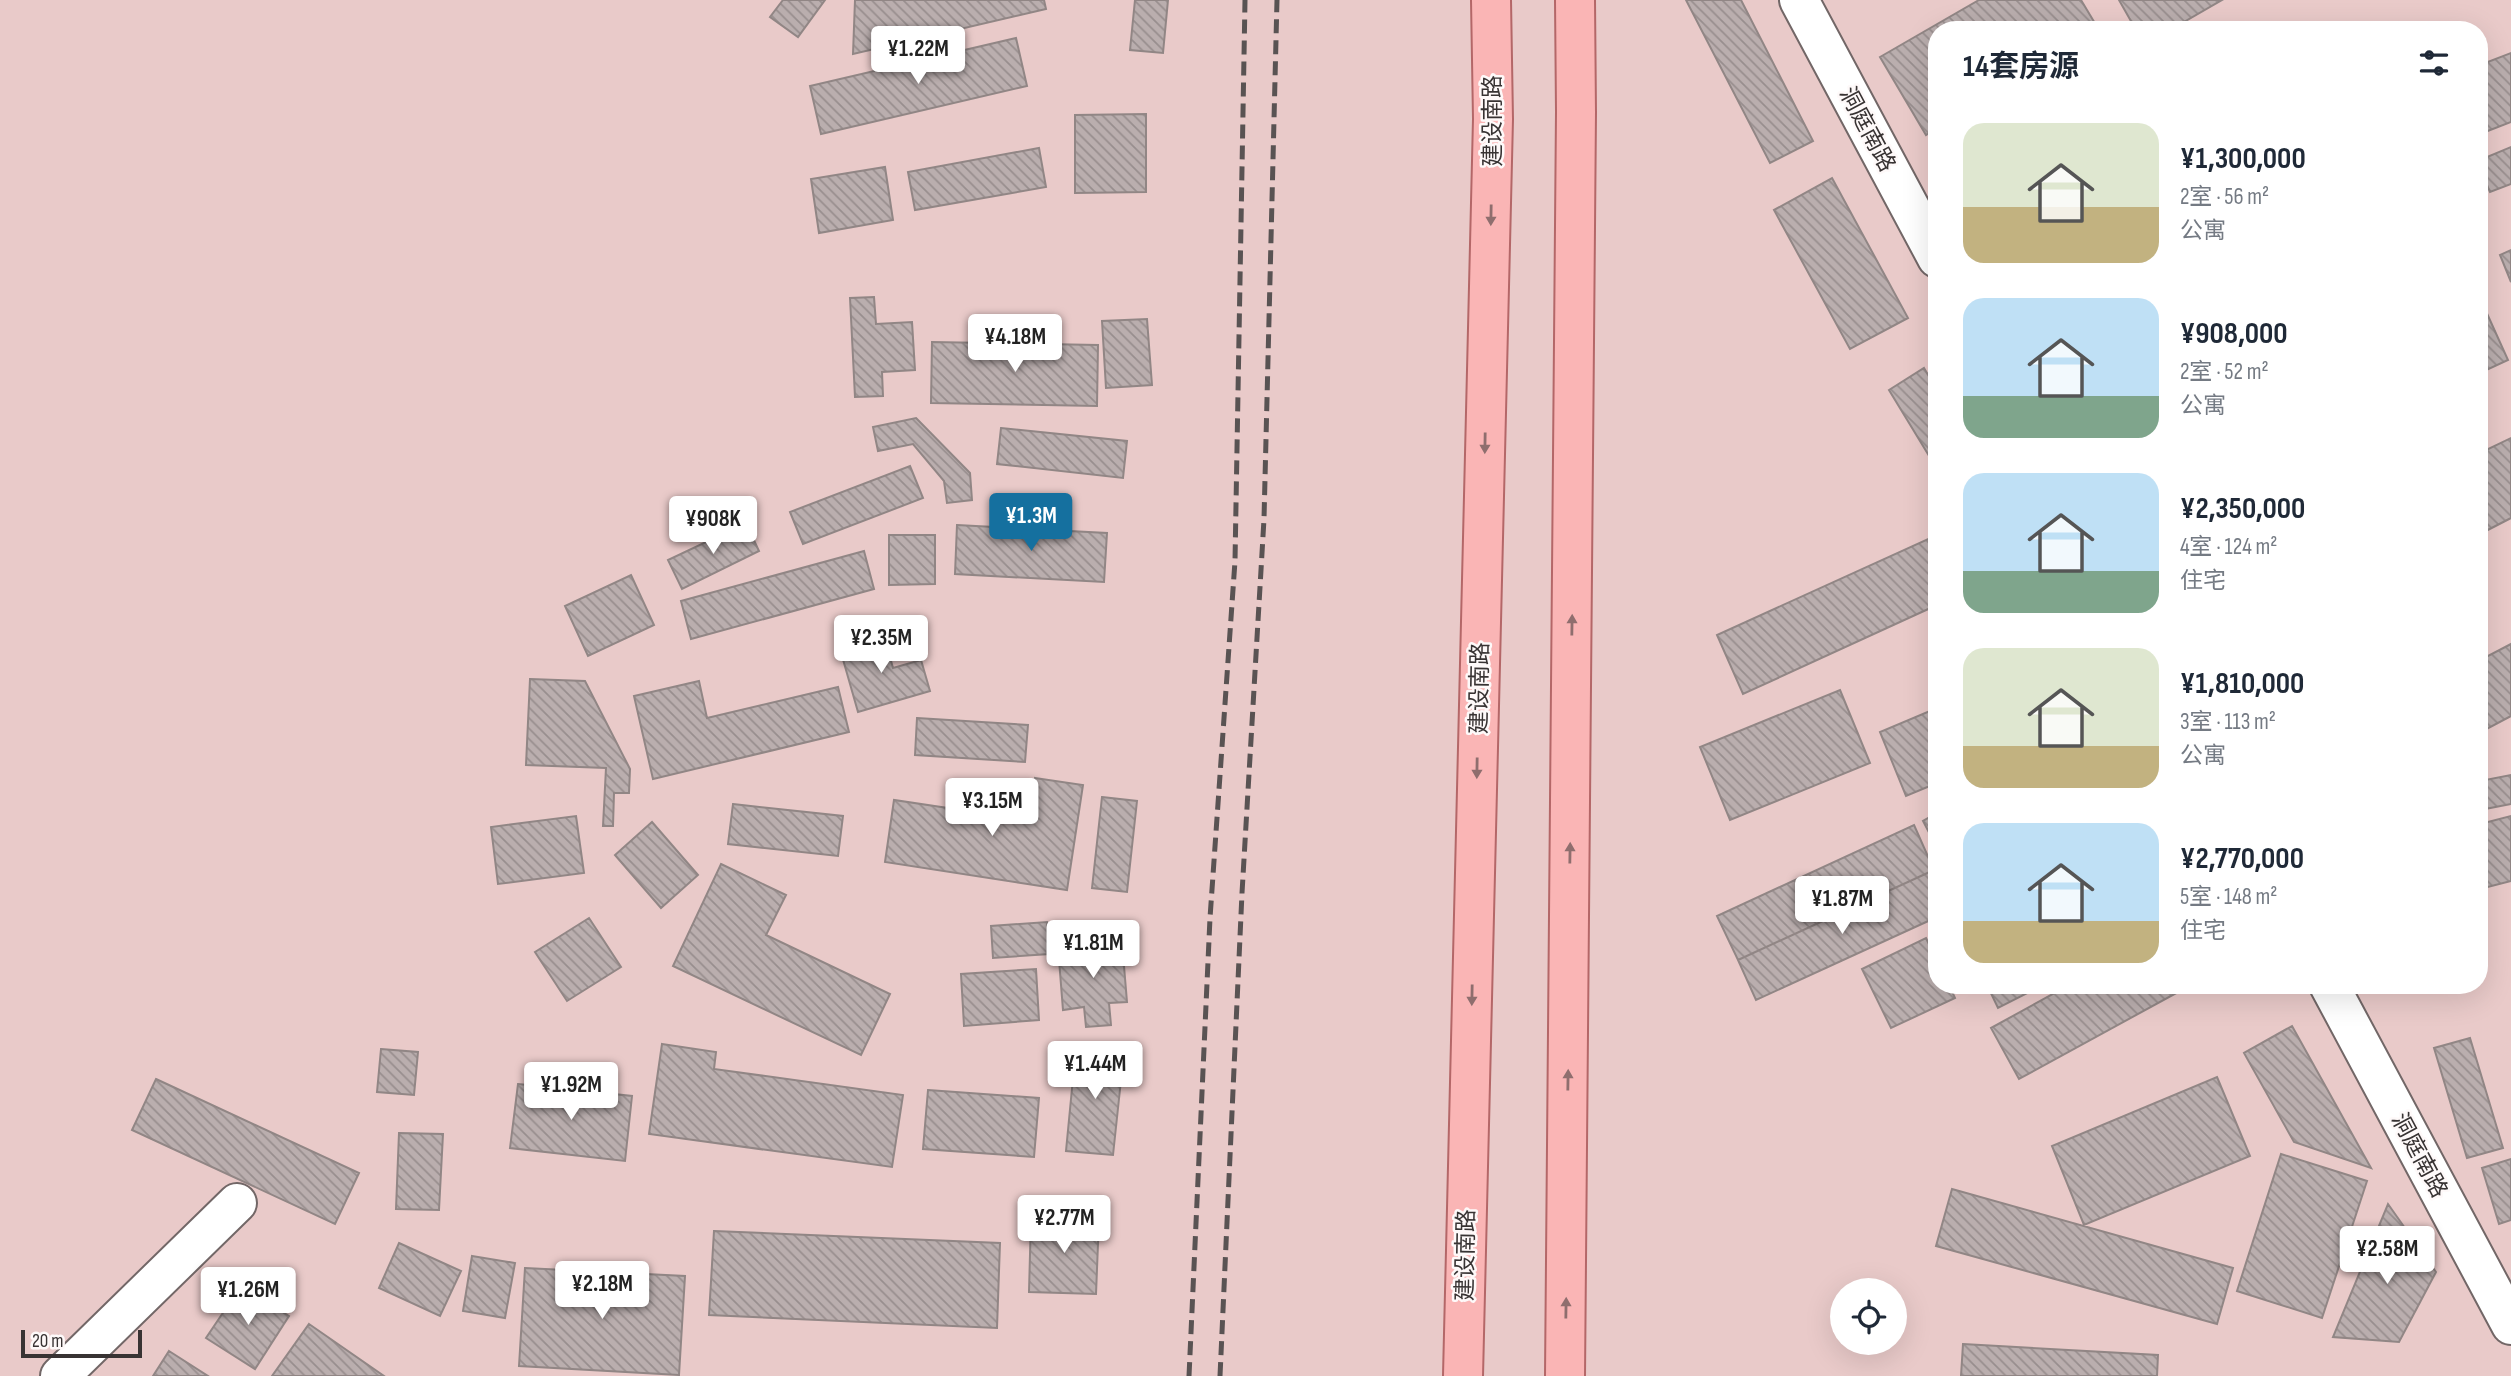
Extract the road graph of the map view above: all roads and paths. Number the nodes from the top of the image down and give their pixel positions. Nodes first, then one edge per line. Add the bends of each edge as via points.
1 (1491, 0) edge
2 (1575, 0) edge
3 (1799, 0) edge
4 (1928, 241) edge
5 (2334, 994) edge
6 (237, 1203) dead end
7 (2511, 1325) edge
8 (60, 1376) edge
9 (1462, 1376) edge
10 (1565, 1376) edge

1 -> 9 main road, 建设南路 via 1493,120
10 -> 2 main road
3 - 4 main road, 洞庭南路
5 - 7 main road, 洞庭南路
6 - 8 main road

